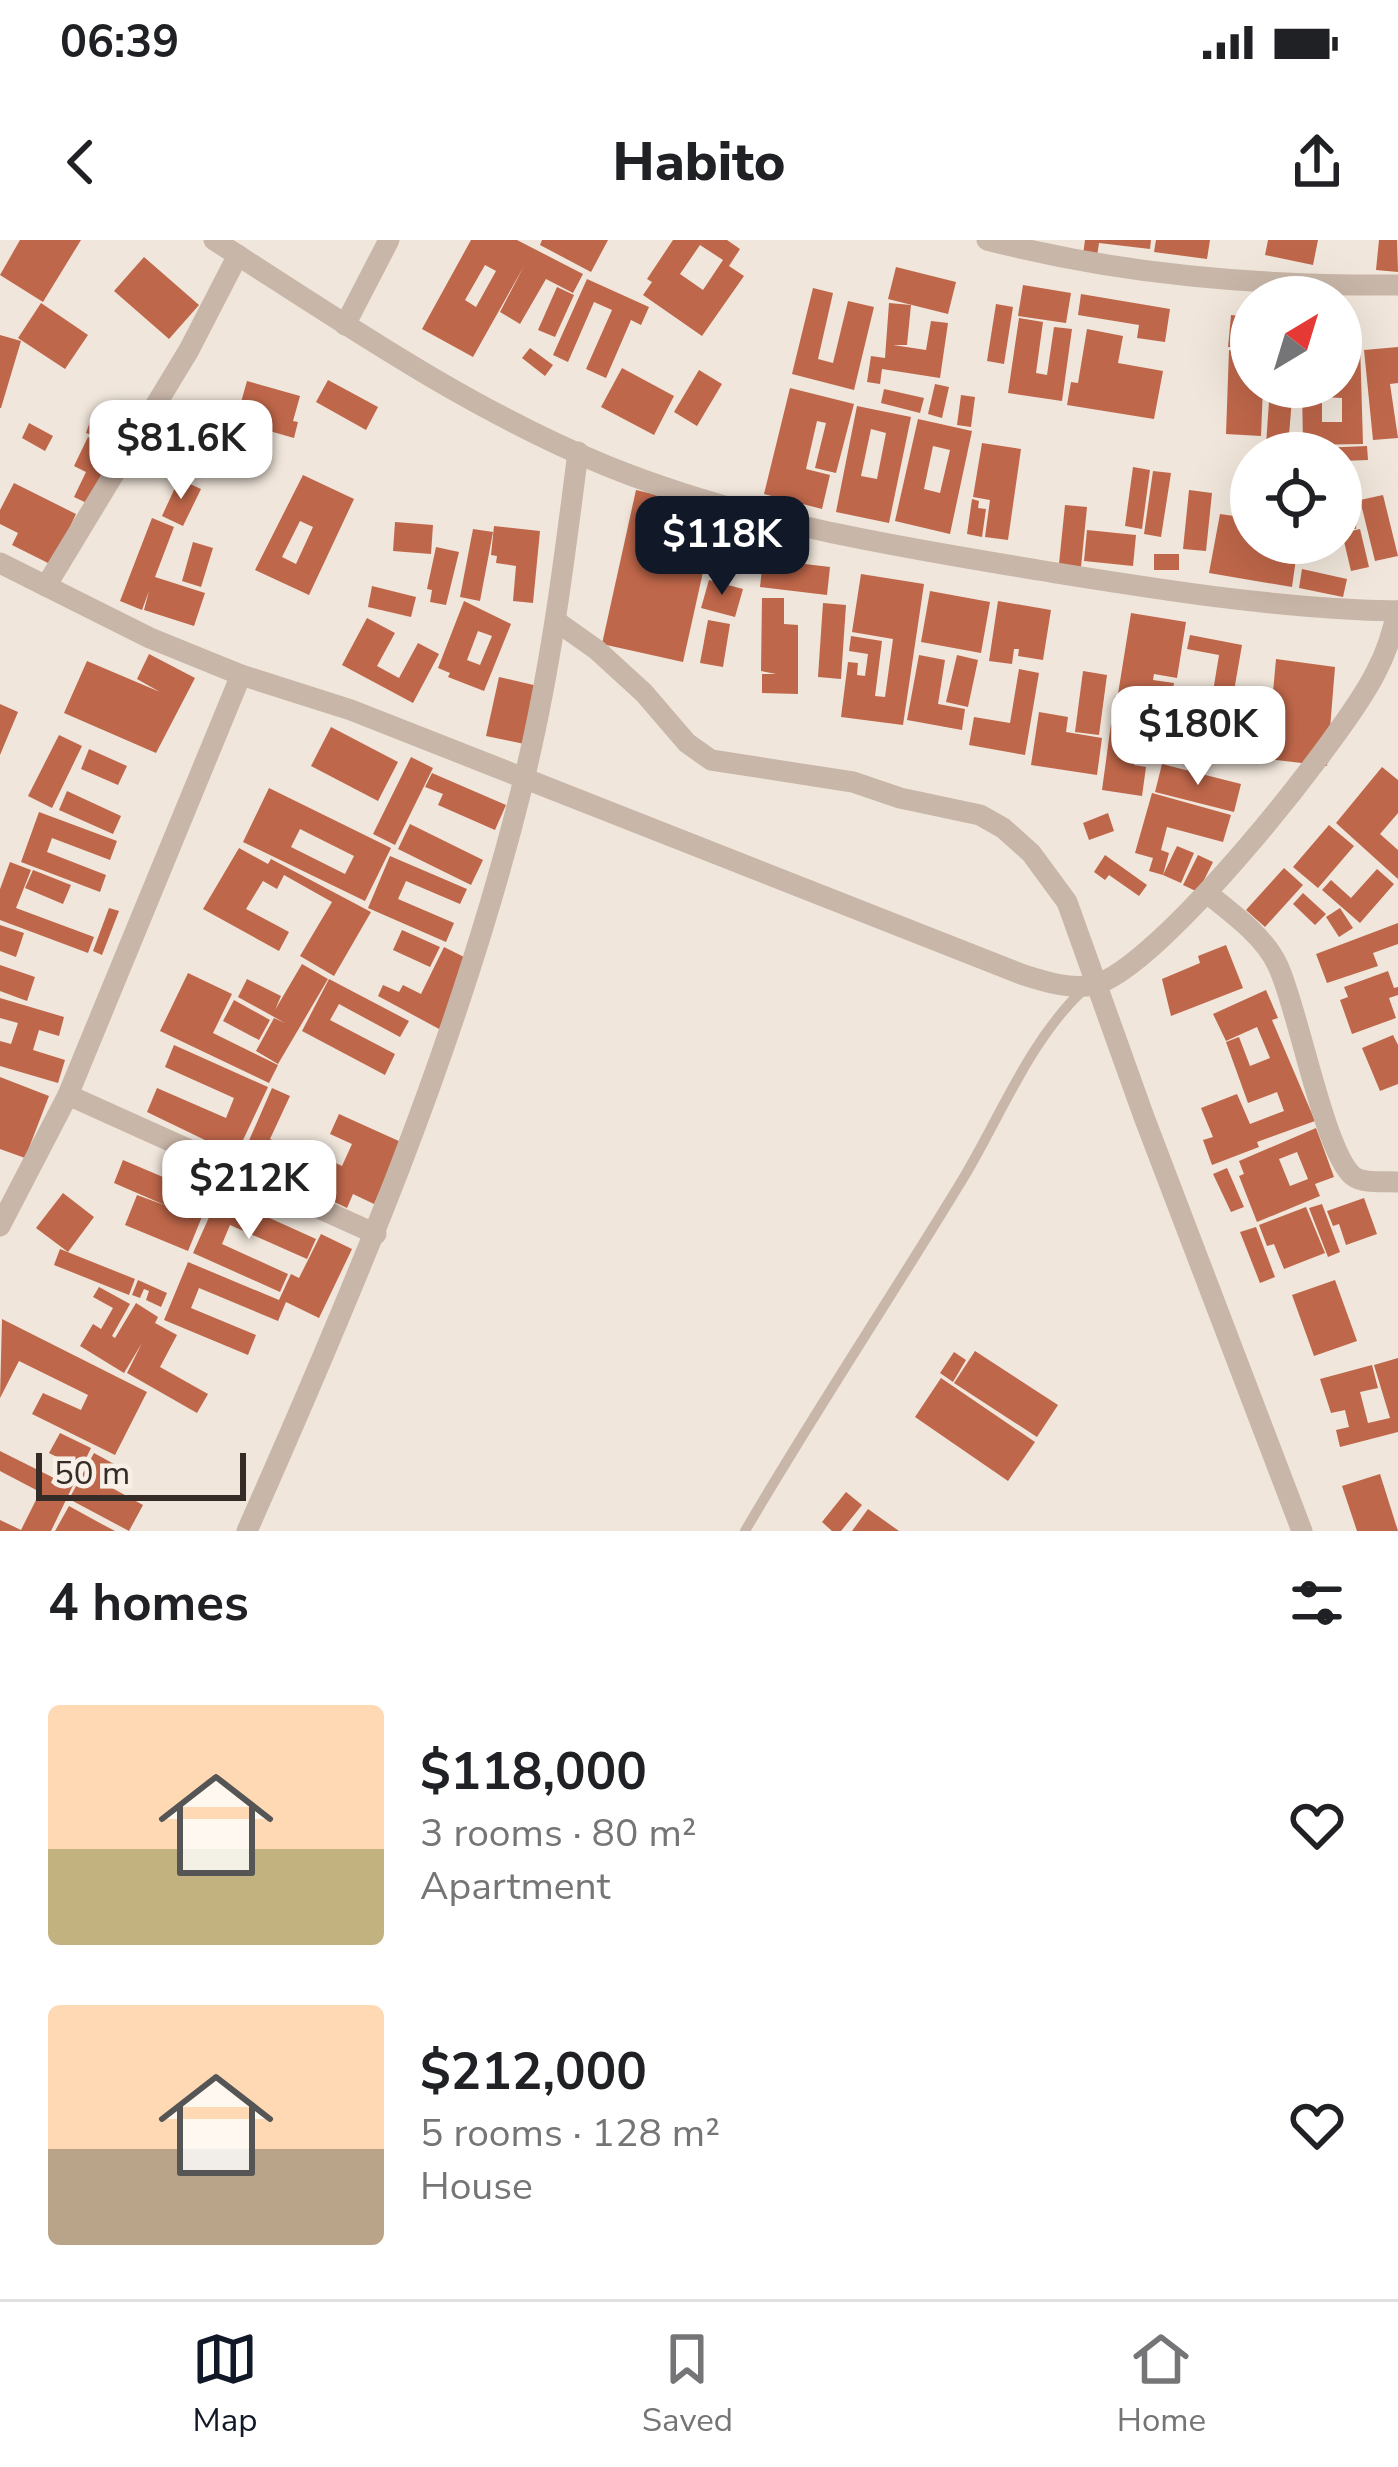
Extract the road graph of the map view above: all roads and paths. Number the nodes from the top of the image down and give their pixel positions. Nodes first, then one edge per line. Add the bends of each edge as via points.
1 (214, 240) edge
2 (388, 240) edge
3 (987, 240) edge
4 (238, 255) junction
5 (1398, 285) edge
6 (345, 325) junction
7 (578, 452) junction
8 (0, 563) edge
9 (46, 586) junction
10 (1398, 611) edge
11 (556, 621) junction
12 (241, 675) junction
13 (524, 780) junction
14 (1208, 894) junction
15 (1092, 986) junction
16 (68, 1095) junction
17 (1398, 1181) edge
18 (0, 1226) edge
19 (376, 1234) junction
20 (247, 1531) edge
21 (745, 1531) edge
22 (1302, 1531) edge

1 - 4 street
2 - 6 street
3 - 5 street via 1127,270 1298,286
4 - 6 street
4 - 9 street
6 - 7 street
7 - 10 street via 724,506 850,538 1260,603
7 - 11 street
8 - 9 street
9 - 12 street
10 - 14 street via 1358,704
11 - 13 street
11 - 15 street via 717,762 853,782 1003,828 1067,902
12 - 13 street
12 - 16 street
13 - 15 street via 1021,974
13 - 19 street via 474,963
14 - 15 street
14 - 17 street via 1278,965 1348,1170 1363,1180
15 - 21 lane via 1042,1041
15 - 22 street
16 - 18 street
16 - 19 street
19 - 20 street

